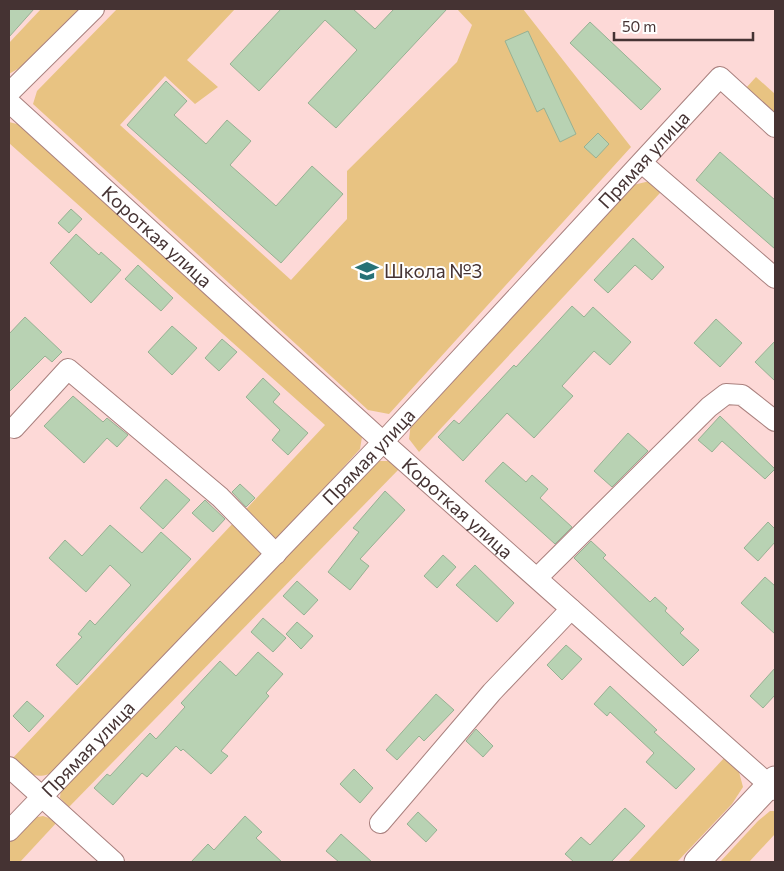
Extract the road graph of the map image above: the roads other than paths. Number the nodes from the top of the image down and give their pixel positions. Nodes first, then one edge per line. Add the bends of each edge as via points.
1 (94, 9) edge
2 (9, 93) edge
3 (9, 102) edge
4 (775, 126) edge
5 (642, 163) junction
6 (775, 278) edge
7 (775, 421) edge
8 (14, 428) dead end
9 (383, 442) junction
10 (276, 554) junction
11 (536, 578) junction
12 (571, 609) junction
13 (9, 768) edge
14 (773, 785) edge
15 (42, 796) junction
16 (380, 823) dead end
17 (9, 831) edge
18 (114, 862) edge
19 (697, 862) edge

1 - 2 street
3 - 9 street, Короткая улица
4 - 5 street, Прямая улица via 720,77
5 - 6 street
5 - 9 street, Прямая улица
7 - 11 street via 742,395 726,394 702,413
8 - 10 street via 68,369 220,498
9 - 10 street, Прямая улица
9 - 11 street, Короткая улица
10 - 15 street, Прямая улица
11 - 12 street, Короткая улица
12 - 14 street, Короткая улица
12 - 16 street via 492,692
13 - 15 street
14 - 19 main road
15 - 17 street, Прямая улица
15 - 18 street

